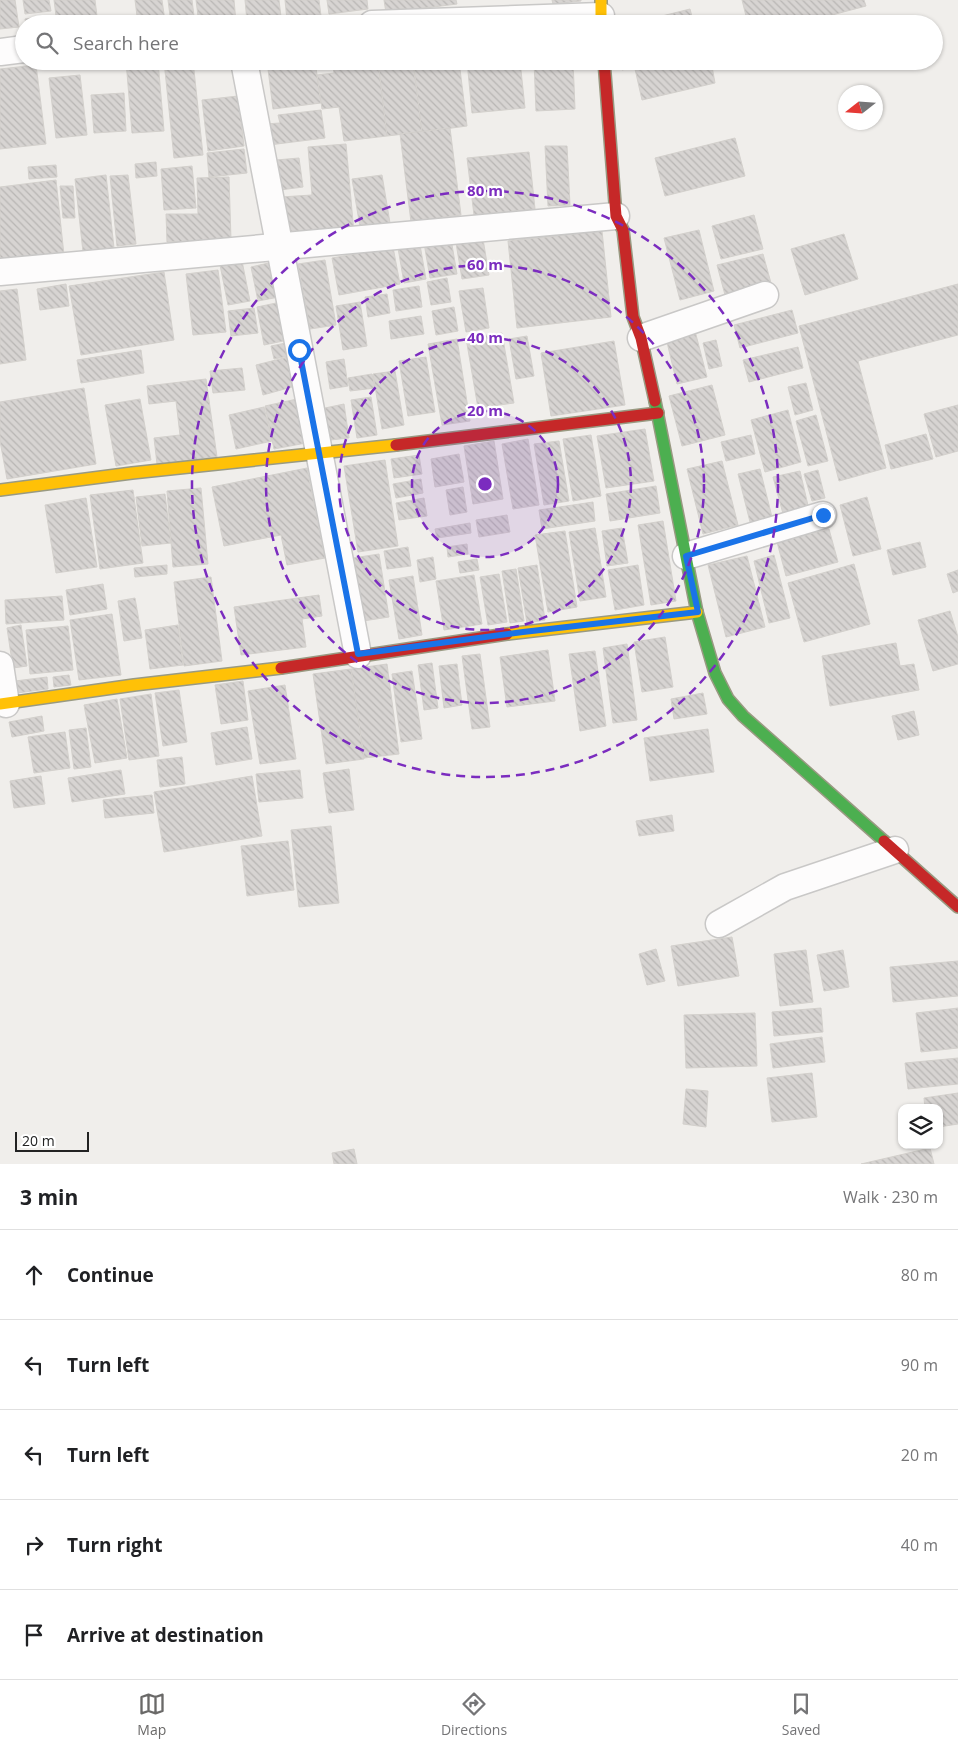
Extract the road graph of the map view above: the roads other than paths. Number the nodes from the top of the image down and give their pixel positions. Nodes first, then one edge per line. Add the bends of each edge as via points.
1 (601, 13) edge
2 (559, 15) edge
3 (15, 50) edge
4 (0, 52) edge
5 (246, 70) edge
6 (605, 70) edge
7 (616, 216) junction
8 (280, 246) junction
9 (0, 272) edge
10 (765, 295) dead end
11 (641, 338) junction
12 (658, 412) junction
13 (320, 454) junction
14 (0, 490) edge
15 (823, 515) dead end
16 (686, 556) junction
17 (698, 612) junction
18 (358, 654) junction
19 (0, 665) edge
20 (3, 704) edge
21 (895, 850) junction
22 (958, 906) edge
23 (719, 924) dead end

1 - 2 street
3 - 4 street
5 - 8 street
6 - 7 street
7 - 8 street
7 - 11 street via 623,230 633,317
8 - 9 street
8 - 13 street
10 - 11 street
11 - 12 street
12 - 13 street
12 - 16 street
13 - 14 street via 132,472
13 - 18 street
15 - 16 street
16 - 17 street
17 - 18 street
17 - 21 street via 715,673 728,699 743,716
18 - 20 street via 286,667
19 - 20 street
21 - 22 street
21 - 23 street via 785,887

